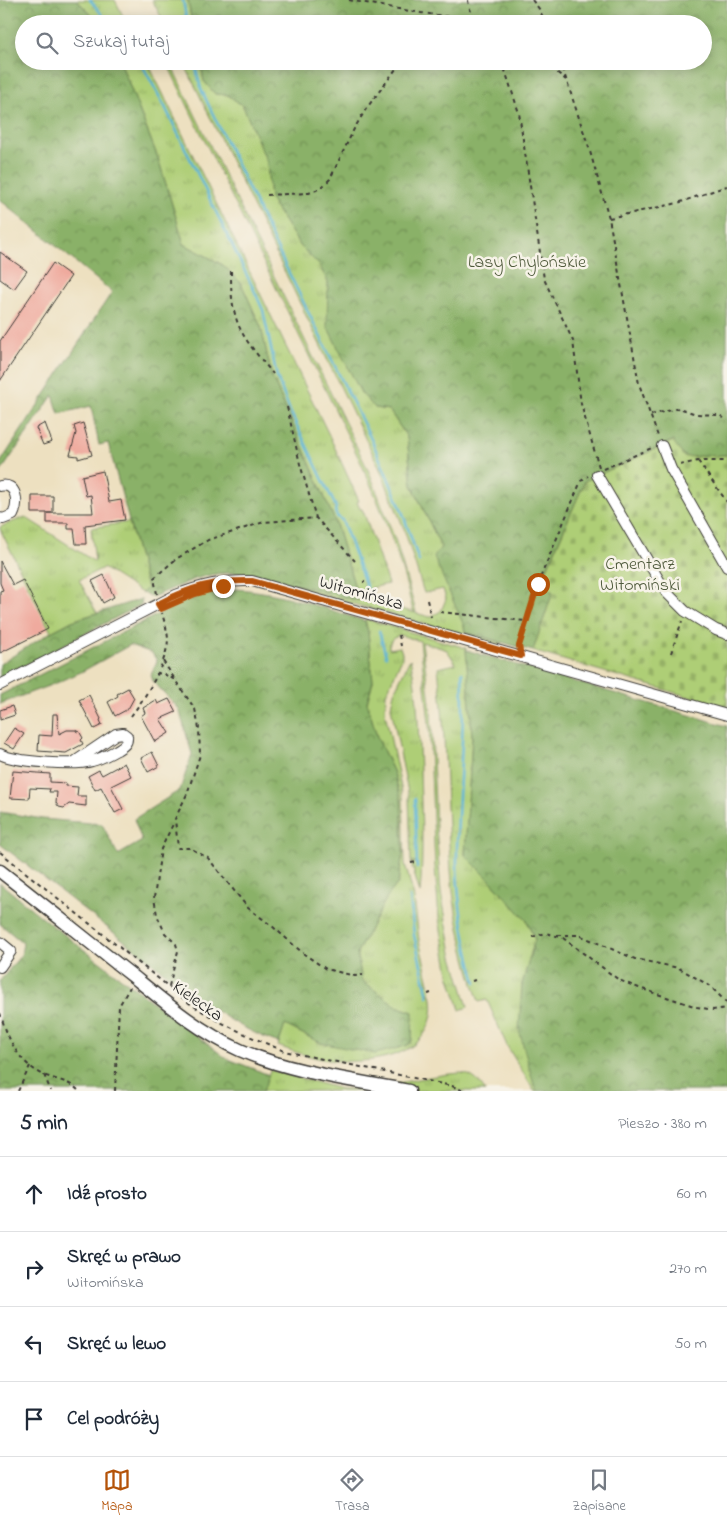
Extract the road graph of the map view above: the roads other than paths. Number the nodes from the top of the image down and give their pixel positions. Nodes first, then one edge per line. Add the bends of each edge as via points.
1 (662, 446) dead end
2 (597, 475) dead end
3 (0, 486) edge
4 (0, 518) edge
5 (727, 567) edge
6 (727, 634) edge
7 (0, 685) edge
8 (727, 715) edge
9 (0, 754) edge
10 (73, 763) junction
11 (0, 871) edge
12 (0, 942) edge
13 (0, 967) edge
14 (409, 1091) edge

1 - 5 street via 671,469
2 - 6 street via 666,592 685,611
3 - 4 street via 6,485 15,491 16,504 13,515
7 - 8 street, Witomińska via 176,594 207,584 252,581
9 - 10 street via 19,760
10 - 10 street via 107,755 124,746 127,736 116,734
11 - 14 main road, Kielecka via 197,1026 240,1050 297,1069
12 - 13 street via 12,951

